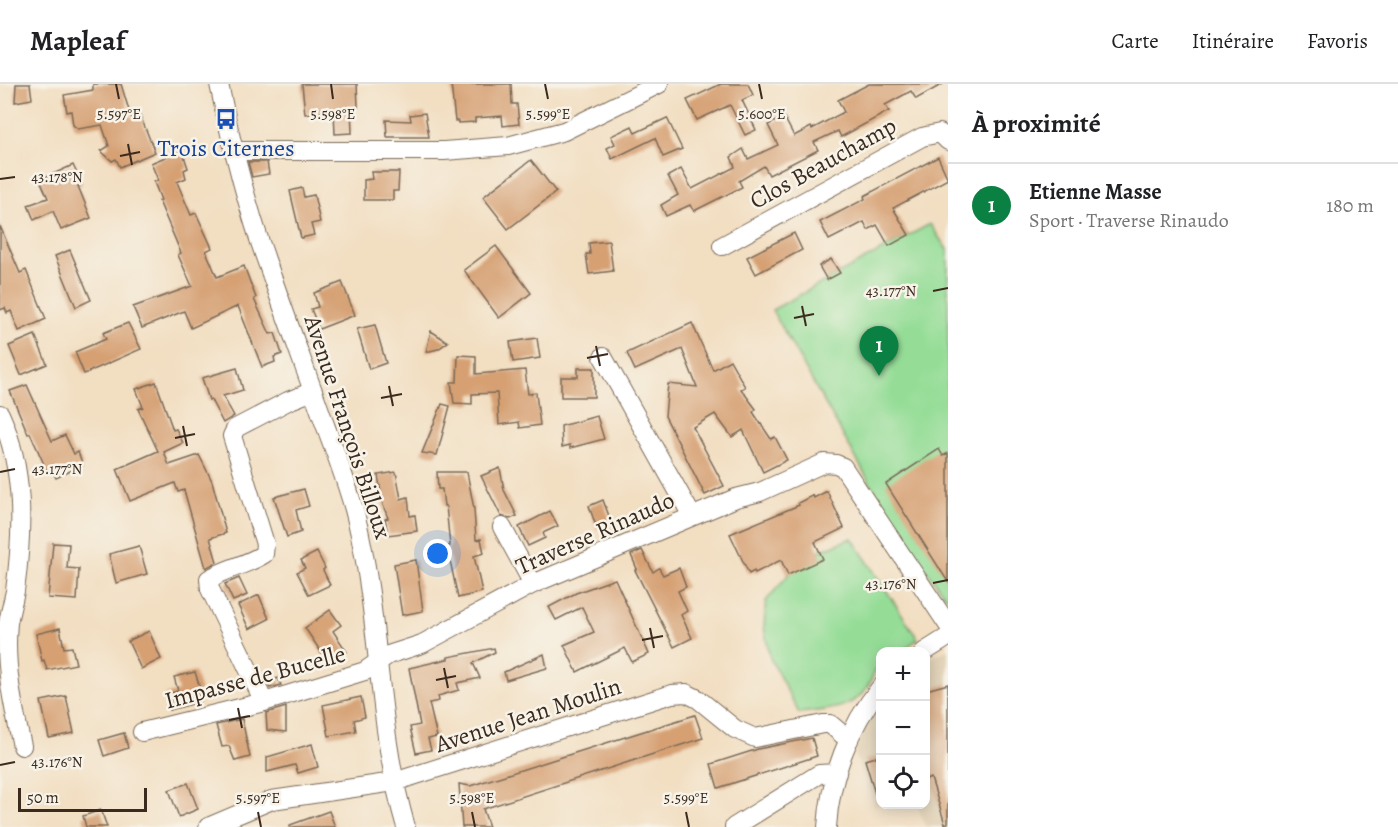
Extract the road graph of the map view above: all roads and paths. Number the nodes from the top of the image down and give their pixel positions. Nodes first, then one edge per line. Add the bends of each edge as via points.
1 (219, 84) edge
2 (659, 84) edge
3 (948, 141) edge
4 (233, 151) junction
5 (722, 246) dead end
6 (603, 357) dead end
7 (314, 391) junction
8 (0, 414) edge
9 (692, 516) junction
10 (502, 527) dead end
11 (532, 584) junction
12 (4, 621) edge
13 (948, 625) edge
14 (948, 637) edge
15 (930, 648) edge
16 (378, 662) junction
17 (876, 694) edge
18 (264, 702) junction
19 (142, 732) dead end
20 (849, 740) junction
21 (22, 746) dead end
22 (837, 773) junction
23 (394, 782) junction
24 (208, 827) edge
25 (406, 827) edge
26 (734, 827) edge
27 (827, 827) edge

1 - 4 street, Avenue François Billoux
2 - 4 street via 564,131 508,146 444,151
3 - 5 street, Clos Beauchamp via 940,133 922,137
4 - 7 street, Avenue François Billoux via 268,266
6 - 9 street
7 - 16 street, Avenue François Billoux via 356,515
7 - 18 street via 236,428 232,436 265,544 264,554 209,579 210,589
8 - 12 street via 15,461 19,493 20,545 15,592
9 - 11 street, Traverse Rinaudo
9 - 13 street, Traverse Rinaudo via 760,492 824,463 836,464 843,467
10 - 11 street
11 - 16 street, Traverse Rinaudo via 422,644
12 - 21 street
14 - 15 street
16 - 18 street, Impasse de Bucelle via 365,671
16 - 23 street, Avenue François Billoux
17 - 20 street
18 - 19 street, Impasse de Bucelle
20 - 22 street
20 - 23 street, Avenue Jean Moulin via 823,723 755,738 735,729 698,699 686,693 672,694
22 - 26 street via 819,774
22 - 27 street
23 - 24 street, Avenue Jean Moulin via 272,800
23 - 25 street, Avenue François Billoux

